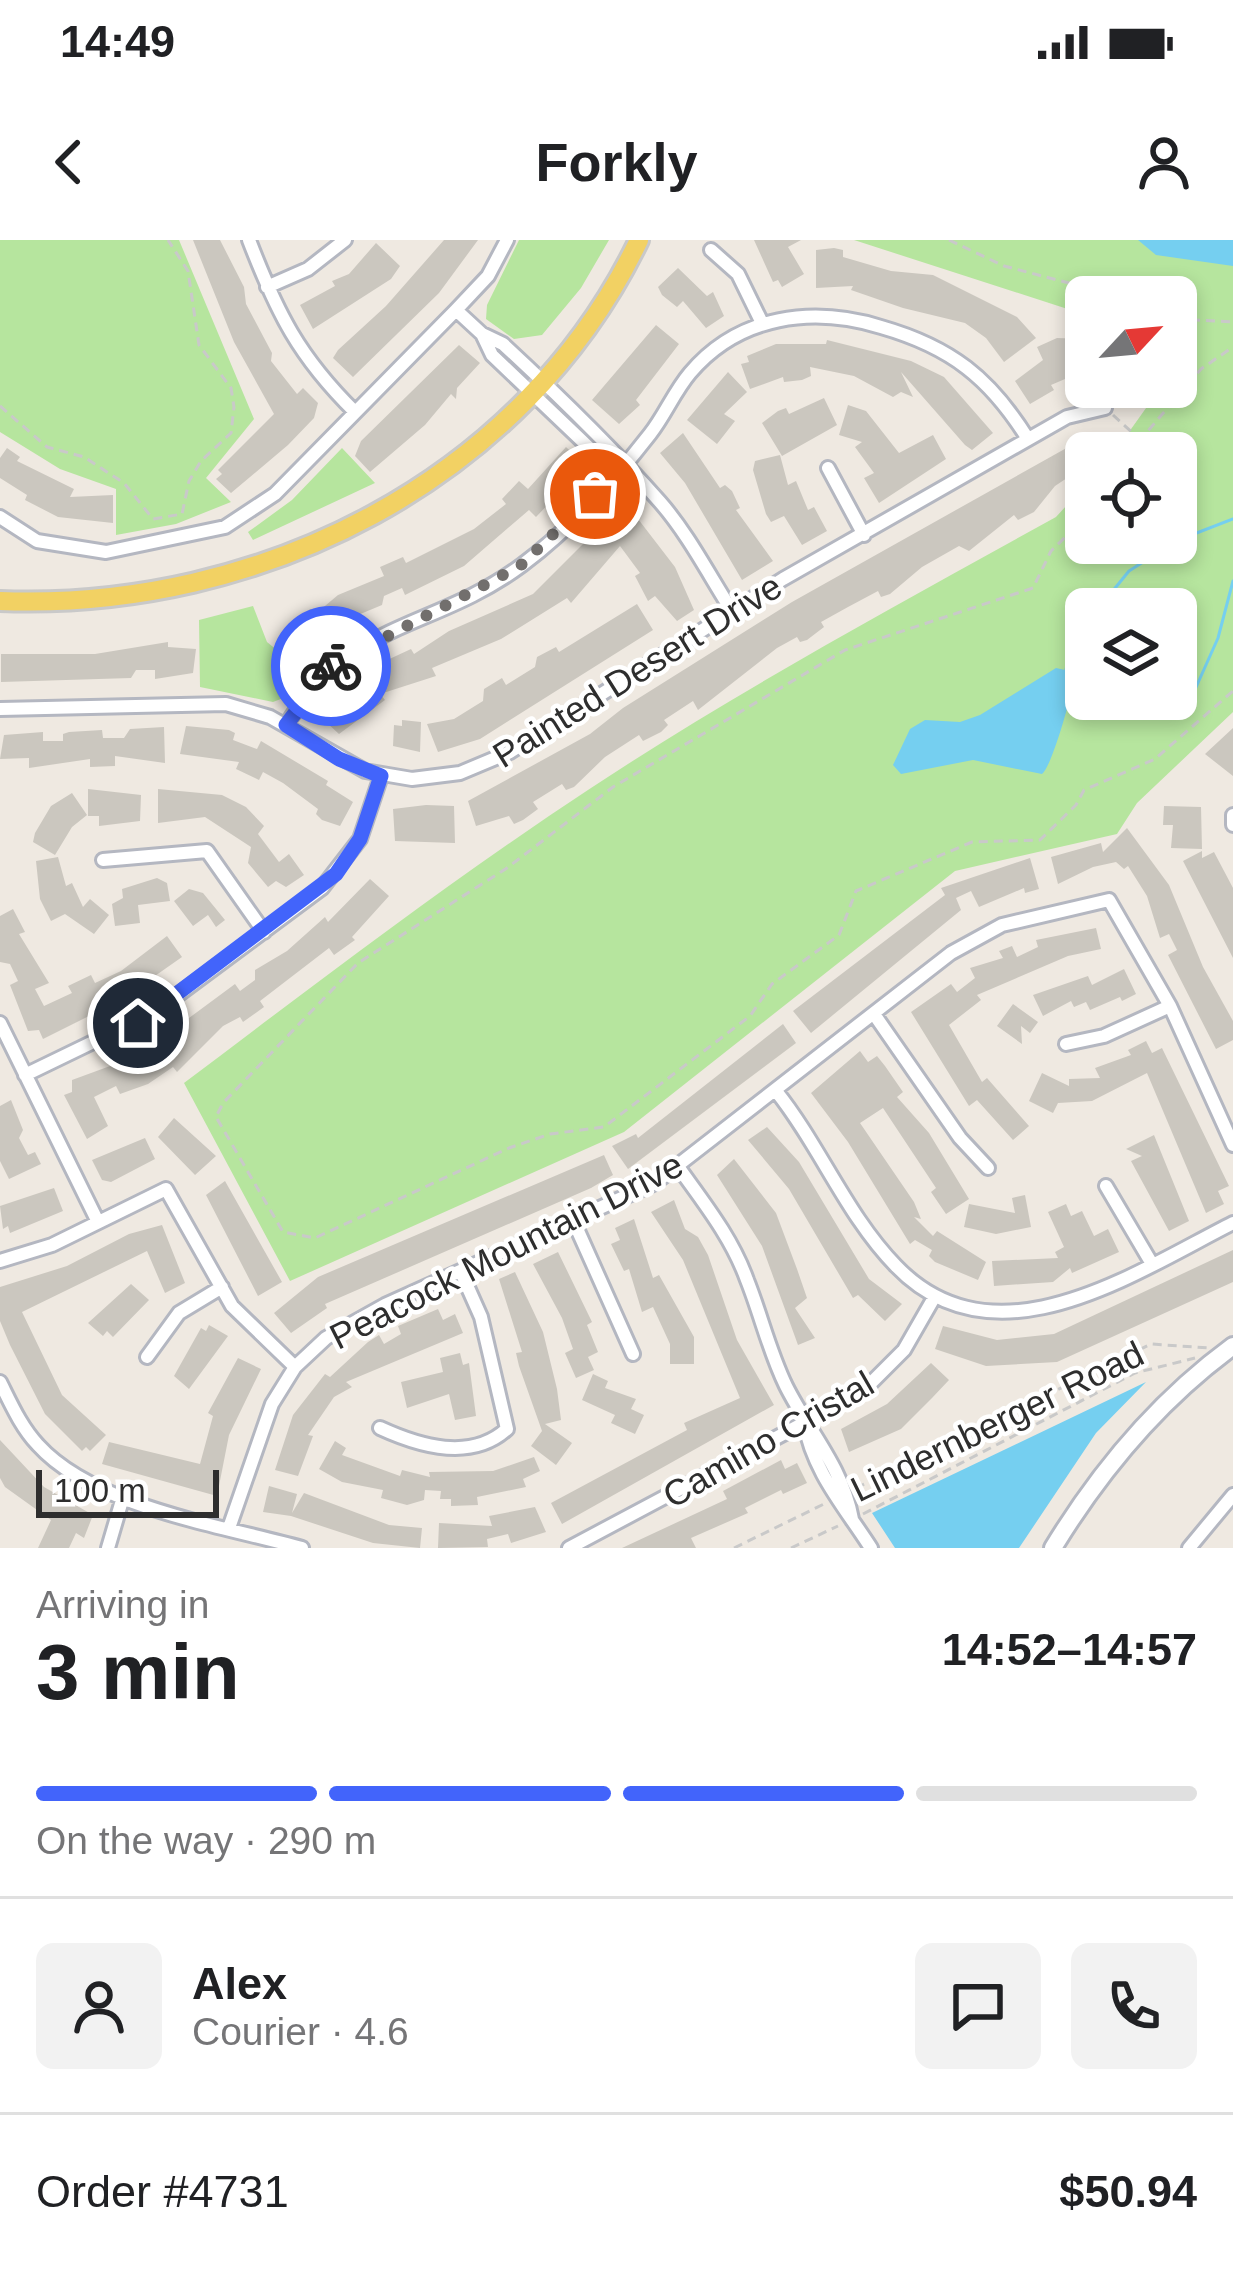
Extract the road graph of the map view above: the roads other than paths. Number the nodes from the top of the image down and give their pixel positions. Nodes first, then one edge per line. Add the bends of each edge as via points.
1 (249, 240) edge
2 (345, 240) edge
3 (507, 240) edge
4 (639, 240) edge
5 (711, 250) dead end
6 (267, 287) junction
7 (456, 310) junction
8 (762, 323) junction
9 (537, 387) junction
10 (1105, 408) road end
11 (355, 412) junction
12 (1028, 439) junction
13 (622, 466) junction
14 (828, 468) dead end
15 (0, 517) edge
16 (864, 535) junction
17 (0, 601) edge
18 (732, 611) junction
19 (0, 709) edge
20 (286, 725) junction
21 (381, 776) junction
22 (1233, 815) edge
23 (1233, 825) edge
24 (103, 860) dead end
25 (265, 932) junction
26 (1170, 1006) junction
27 (874, 1014) junction
28 (0, 1022) edge
29 (1066, 1044) dead end
30 (25, 1076) junction
31 (776, 1091) junction
32 (1233, 1145) edge
33 (679, 1168) junction
34 (988, 1168) dead end
35 (1106, 1186) dead end
36 (98, 1222) junction
37 (574, 1222) junction
38 (1233, 1222) edge
39 (0, 1261) edge
40 (1153, 1264) junction
41 (461, 1272) junction
42 (222, 1287) junction
43 (935, 1296) junction
44 (1231, 1348) edge
45 (633, 1354) dead end
46 (147, 1357) dead end
47 (295, 1367) junction
48 (0, 1382) edge
49 (804, 1420) junction
50 (380, 1429) dead end
51 (1233, 1495) edge
52 (123, 1497) junction
53 (230, 1528) junction
54 (108, 1548) edge
55 (302, 1548) edge
56 (569, 1548) edge
57 (871, 1548) edge
58 (1053, 1548) edge
59 (1190, 1548) edge

1 - 6 street
2 - 6 street
3 - 7 street
4 - 9 main road
5 - 8 street via 738,274
6 - 11 street via 313,370
7 - 9 street via 492,355
7 - 11 street
8 - 12 street via 816,314 936,345 984,378
8 - 13 street via 702,360
9 - 13 street via 600,458
9 - 17 main road via 434,478 305,550 155,593
10 - 12 street, Painted Desert Drive
11 - 15 street via 251,514 186,539 71,550 37,541
12 - 16 street, Painted Desert Drive
13 - 18 street via 679,526
13 - 20 street via 520,566 332,664
14 - 16 street
16 - 18 street, Painted Desert Drive
18 - 21 street, Painted Desert Drive via 491,762 442,777
19 - 20 street, Painted Desert Drive via 208,702
20 - 21 street, Painted Desert Drive
21 - 25 street via 349,858
22 - 23 street
24 - 25 street via 207,850
25 - 30 street via 138,1023
26 - 27 street, Peacock Mountain Drive via 1108,900 983,933
26 - 29 street
26 - 32 street
27 - 31 street, Peacock Mountain Drive
27 - 34 street
28 - 30 street
30 - 36 street
31 - 33 street, Peacock Mountain Drive
31 - 43 street via 884,1251
33 - 37 street, Peacock Mountain Drive
33 - 49 street via 735,1252
35 - 40 street
36 - 39 street
36 - 42 street via 166,1189
37 - 41 street, Peacock Mountain Drive
37 - 45 street
38 - 40 street
40 - 43 street via 1039,1311 988,1312
41 - 47 street, Peacock Mountain Drive via 351,1322
41 - 50 street via 481,1317 507,1429 485,1443 423,1448
42 - 46 street via 179,1313
42 - 47 street via 245,1322
43 - 49 street, Camino Cristal via 892,1366 862,1392
44 - 58 street via 1116,1455
47 - 53 street, Peacock Mountain Drive via 260,1428
48 - 52 street via 40,1449 71,1474
49 - 56 street, Camino Cristal
49 - 57 street via 823,1442
51 - 59 street
52 - 53 street
52 - 54 street
53 - 55 street

